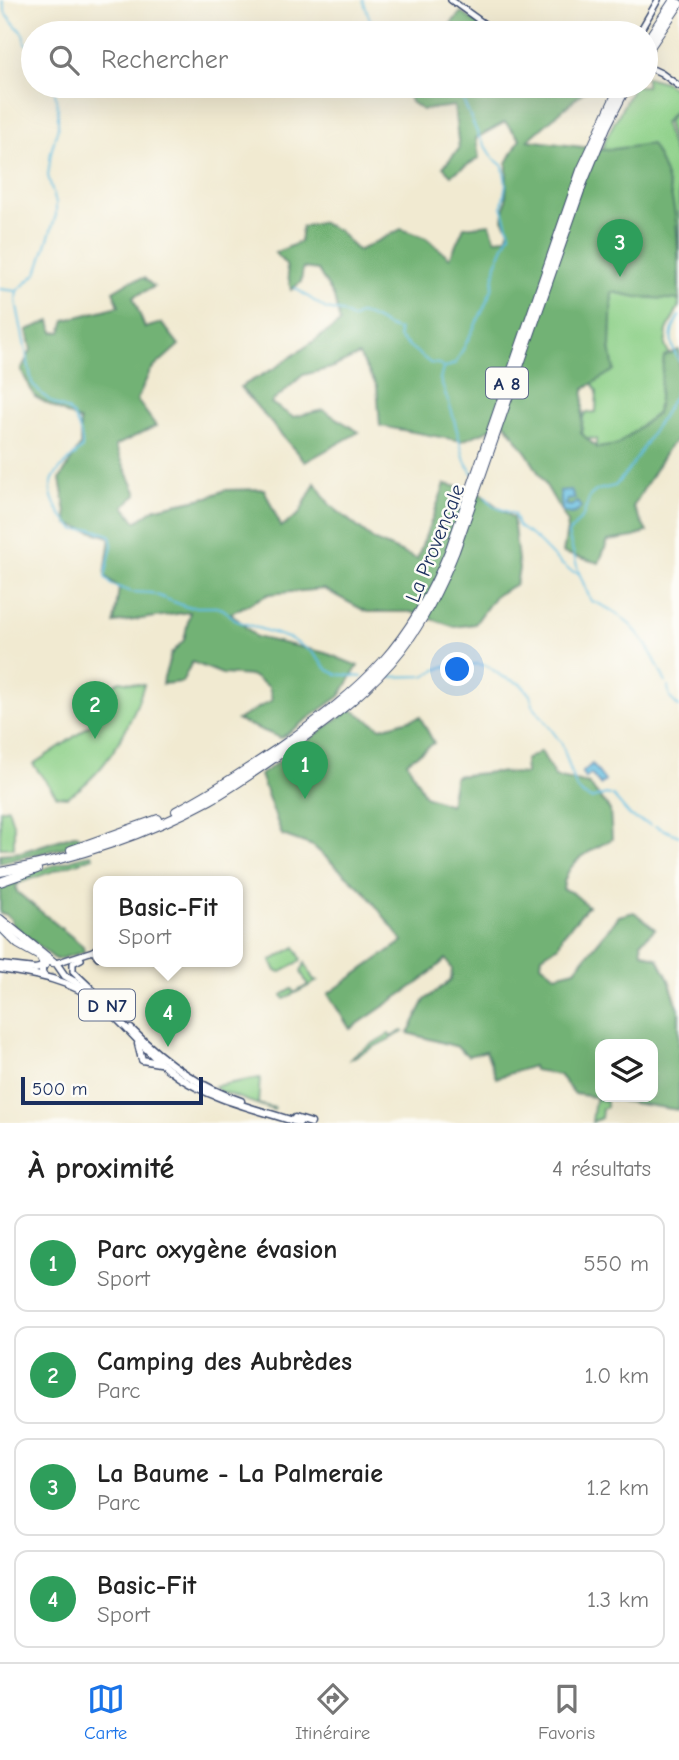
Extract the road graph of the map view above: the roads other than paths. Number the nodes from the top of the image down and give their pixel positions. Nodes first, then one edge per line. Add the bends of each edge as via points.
1 (451, 0) edge
2 (658, 0) edge
3 (674, 0) edge
4 (679, 5) edge
5 (480, 21) edge
6 (646, 21) edge
7 (658, 25) edge
8 (658, 36) edge
9 (658, 72) edge
10 (679, 86) edge
11 (614, 98) edge
12 (621, 98) edge
13 (380, 671) junction
14 (368, 682) junction
15 (85, 852) junction
16 (0, 867) edge
17 (0, 872) edge
18 (0, 882) edge
19 (0, 919) edge
20 (0, 926) edge
21 (93, 953) edge
22 (93, 953) edge
23 (81, 959) junction
24 (58, 966) junction
25 (0, 967) edge
26 (42, 970) junction
27 (63, 979) tunnel mouth
28 (53, 980) junction
29 (105, 1003) junction
30 (147, 1053) junction
31 (299, 1123) edge
32 (311, 1123) edge

1 - 5 street
2 - 6 street
3 - 7 highway
4 - 8 highway
9 - 10 street
11 - 13 highway, La Provençale / A 8 via 581,170 437,582
12 - 13 highway, La Provençale / A 8 via 582,185 442,584 414,633
13 - 14 highway, La Provençale / A 8
14 - 15 highway, La Provençale / A 8 via 318,727 229,789 149,828
14 - 16 highway, La Provençale / A 8 via 194,802 98,842
15 - 17 highway, La Provençale / A 8
15 - 18 highway
19 - 24 highway
20 - 26 highway via 18,944 41,957
21 - 24 street
22 - 23 street
23 - 24 street
23 - 29 street via 74,962 73,971
24 - 26 main road
24 - 28 main road via 59,976
24 - 29 main road, D N7
25 - 26 main road
26 - 28 main road
27 - 29 main road
28 - 30 main road, D N7 via 94,999
29 - 30 main road, D N7
30 - 31 main road via 214,1096
30 - 32 main road, D N7 via 217,1092

